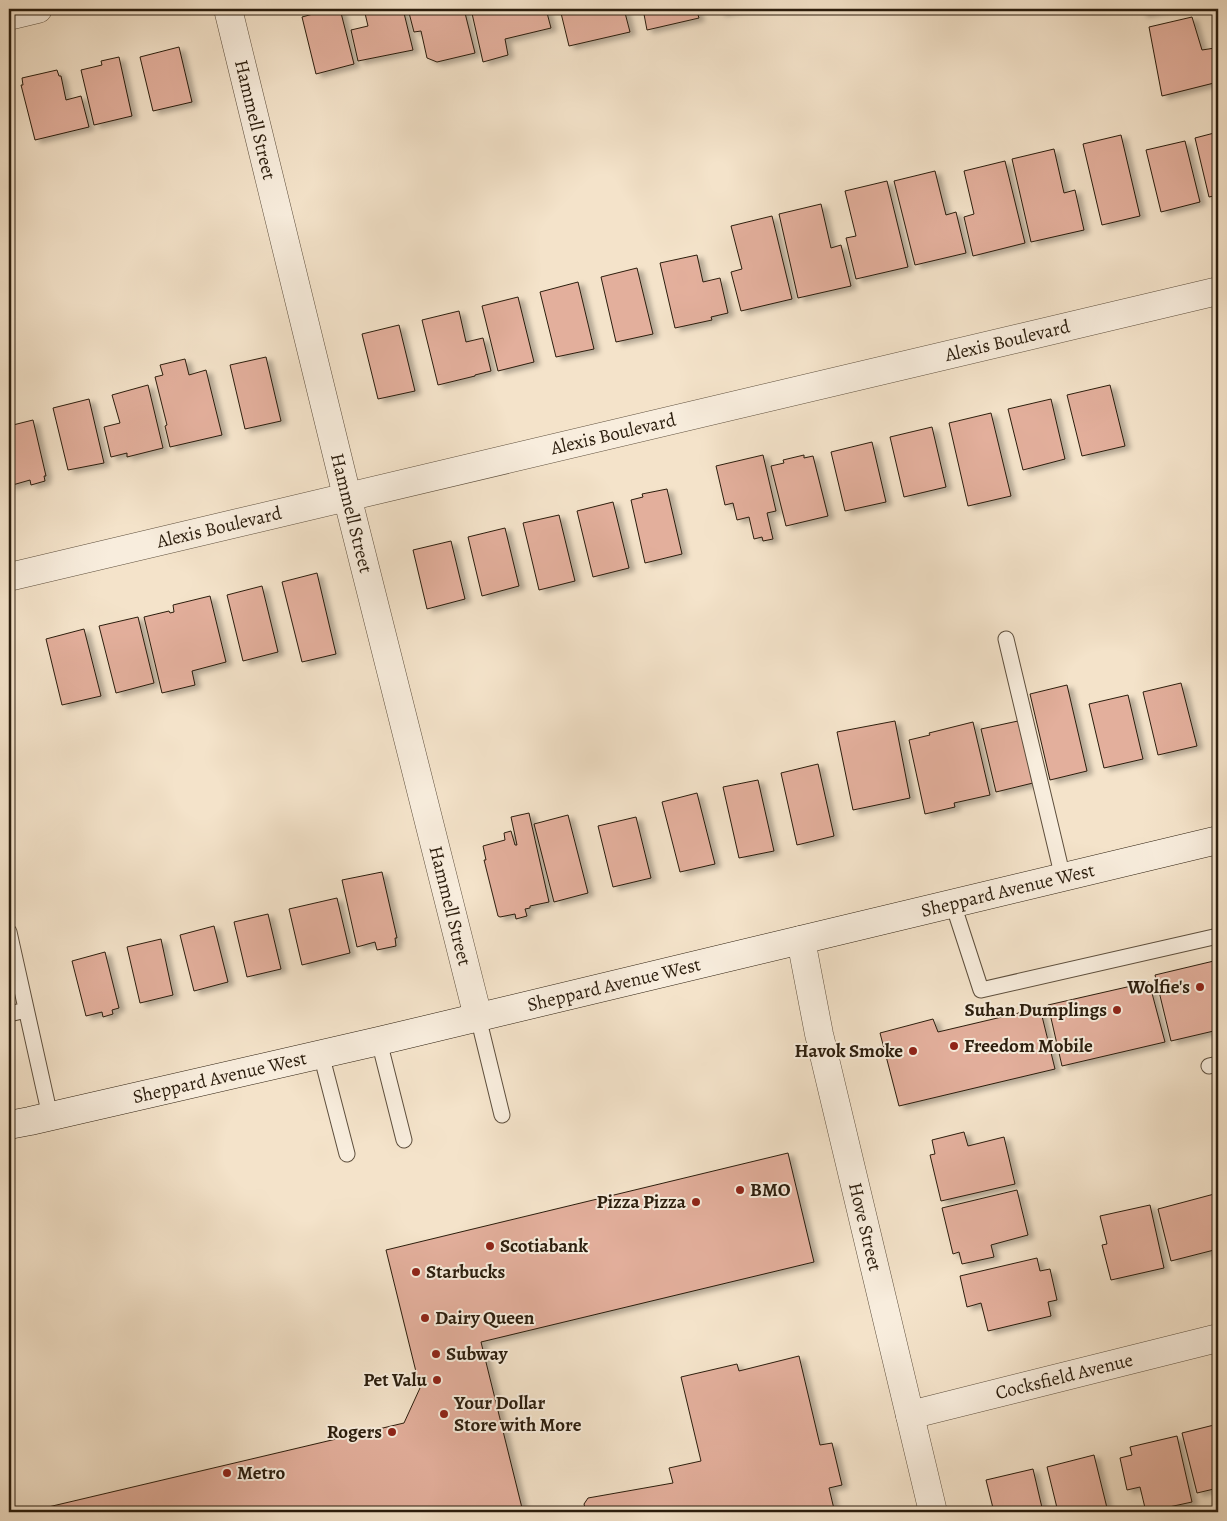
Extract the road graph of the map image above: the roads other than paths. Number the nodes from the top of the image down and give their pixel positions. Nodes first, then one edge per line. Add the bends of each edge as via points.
1 (38, 9) edge
2 (228, 9) edge
3 (9, 16) edge
4 (1218, 291) edge
5 (347, 496) junction
6 (9, 577) edge
7 (1006, 640) dead end
8 (1218, 840) edge
9 (1063, 878) junction
10 (953, 904) junction
11 (9, 932) edge
12 (1218, 936) edge
13 (801, 940) junction
14 (26, 1010) junction
15 (9, 1014) edge
16 (478, 1017) junction
17 (379, 1040) junction
18 (321, 1054) junction
19 (502, 1115) dead end
20 (50, 1116) junction
21 (9, 1125) edge
22 (404, 1140) dead end
23 (347, 1154) dead end
24 (1218, 1338) edge
25 (910, 1415) junction
26 (933, 1512) edge

1 - 3 street
2 - 5 street, Hammell Street
4 - 5 street, Alexis Boulevard
5 - 6 street, Alexis Boulevard
5 - 16 street, Hammell Street
7 - 9 lane
8 - 9 street, Sheppard Avenue West
9 - 10 street, Sheppard Avenue West
10 - 12 lane via 981,990
10 - 13 street, Sheppard Avenue West
11 - 14 lane
13 - 16 street, Sheppard Avenue West
13 - 25 street, Hove Street via 819,1034
14 - 15 lane
14 - 20 lane
16 - 17 street, Sheppard Avenue West
16 - 19 lane
17 - 18 street, Sheppard Avenue West
17 - 22 lane
18 - 20 street, Sheppard Avenue West
18 - 23 lane
20 - 21 street, Sheppard Avenue West
24 - 25 street, Cocksfield Avenue
25 - 26 street, Hove Street

